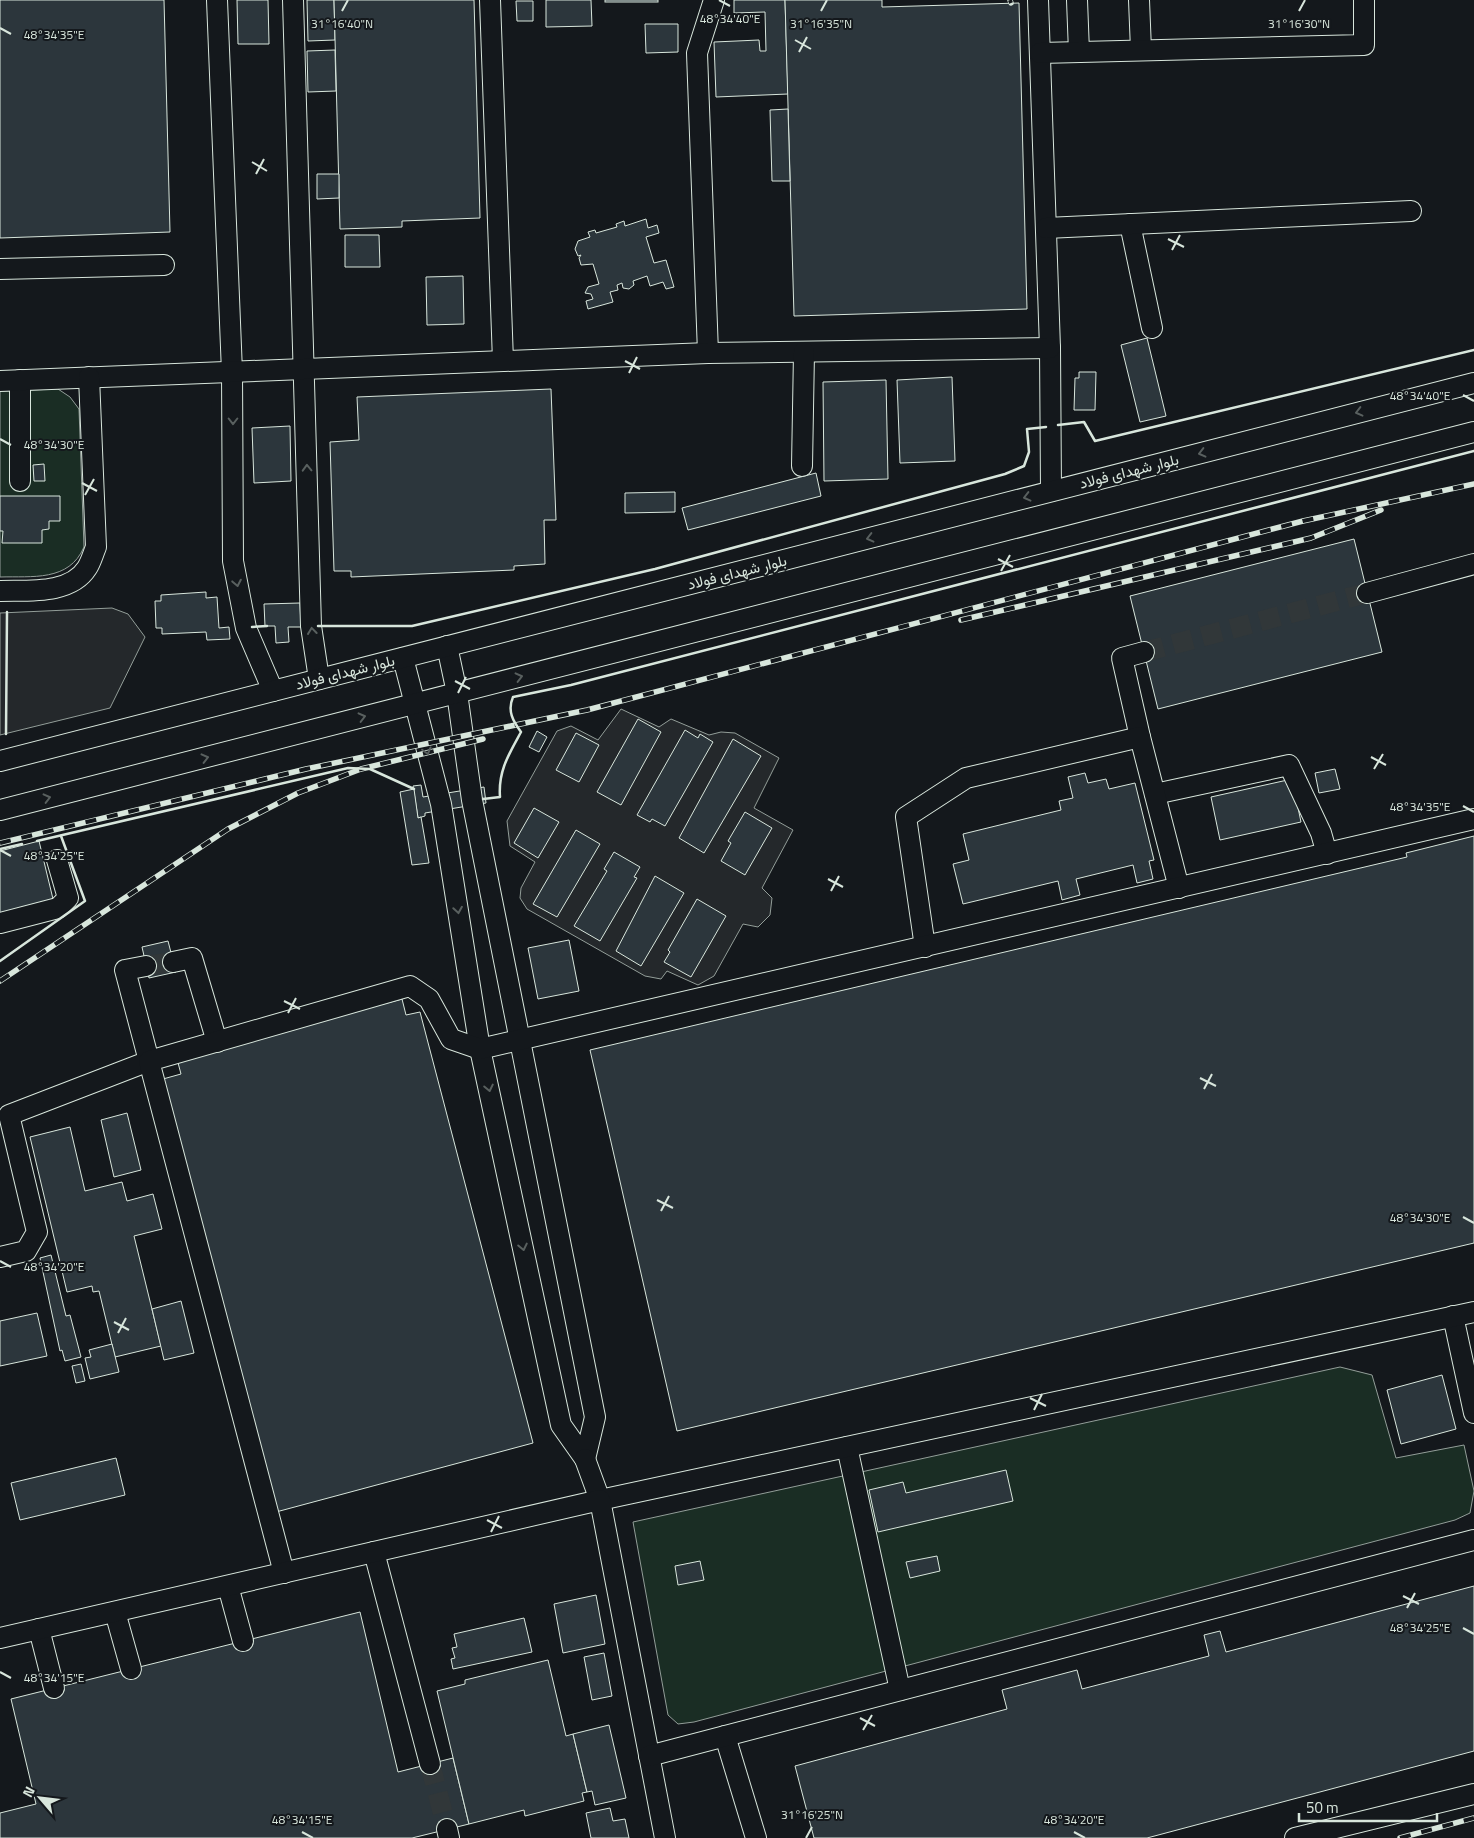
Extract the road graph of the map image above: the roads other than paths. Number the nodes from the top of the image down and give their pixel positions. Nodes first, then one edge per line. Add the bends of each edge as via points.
1 (217, 0) edge
2 (293, 0) edge
3 (490, 0) edge
4 (714, 0) edge
5 (1038, 0) edge
6 (1076, 0) edge
7 (1139, 0) edge
8 (1364, 0) edge
9 (1141, 50) junction
10 (1079, 52) junction
11 (1040, 53) junction
12 (1411, 211) dead end
13 (1130, 224) junction
14 (1046, 228) junction
15 (164, 265) dead end
16 (0, 269) edge
17 (1152, 328) dead end
18 (1050, 348) junction
19 (804, 352) junction
20 (708, 353) junction
21 (503, 361) junction
22 (304, 369) junction
23 (232, 372) junction
24 (89, 377) junction
25 (10, 381) edge
26 (1474, 383) edge
27 (1474, 432) edge
28 (802, 466) dead end
29 (20, 481) dead end
30 (1051, 491) junction
31 (1474, 564) edge
32 (0, 591) edge
33 (1367, 592) tunnel mouth
34 (447, 646) junction
35 (1144, 652) tunnel mouth
36 (403, 658) junction
37 (319, 679) junction
38 (272, 691) junction
39 (457, 693) junction
40 (415, 704) junction
41 (1140, 737) junction
42 (0, 761) edge
43 (1155, 794) junction
44 (0, 810) edge
45 (1474, 819) edge
46 (1327, 854) junction
47 (57, 860) dead end
48 (1178, 888) junction
49 (0, 923) edge
50 (925, 947) junction
51 (173, 962) tunnel mouth
52 (146, 966) tunnel mouth
53 (520, 1040) junction
54 (217, 1042) junction
55 (480, 1049) junction
56 (149, 1061) junction
57 (0, 1256) edge
58 (1474, 1312) edge
59 (1453, 1316) junction
60 (1474, 1413) edge
61 (847, 1447) junction
62 (586, 1459) junction
63 (600, 1500) junction
64 (1474, 1540) edge
65 (374, 1552) junction
66 (284, 1573) junction
67 (228, 1586) junction
68 (115, 1612) junction
69 (39, 1629) junction
70 (0, 1636) edge
71 (243, 1641) dead end
72 (131, 1669) dead end
73 (54, 1688) dead end
74 (900, 1690) junction
75 (725, 1736) junction
76 (649, 1756) junction
77 (430, 1764) tunnel mouth
78 (1474, 1794) edge
79 (665, 1838) edge
80 (756, 1838) edge
81 (1295, 1838) edge

1 - 23 street
2 - 22 street
3 - 21 street
4 - 20 street via 697,53
5 - 11 street
6 - 10 street
7 - 9 street
8 - 9 street via 1364,45
9 - 10 street
10 - 11 street
11 - 14 street
12 - 13 street
13 - 14 street
13 - 17 street
14 - 18 street
15 - 16 street
18 - 19 street
18 - 30 street
19 - 20 street
19 - 28 street
20 - 21 street
21 - 22 street
22 - 23 street
37 -> 22 street via 311,626
23 - 24 street
23 -> 38 street via 233,561 246,628
24 - 25 street
24 - 32 street via 96,547 86,570 71,583 44,590
25 - 29 street
26 -> 30 street, بلوار شهدای فولاد
39 -> 27 street
30 -> 34 street, بلوار شهدای فولاد
31 - 33 street
34 - 36 street, بلوار شهدای فولاد
34 - 39 street
35 - 41 street via 1122,658
36 - 37 street, بلوار شهدای فولاد
36 - 40 street
37 - 38 street, بلوار شهدای فولاد
38 - 42 street, بلوار شهدای فولاد
39 - 40 street
39 - 53 street via 472,800
44 -> 40 street
40 -> 55 street via 441,804
41 - 43 street
41 - 50 street via 966,778 906,817
43 - 46 street via 1289,765 1321,833
43 - 48 street
45 - 46 street
46 - 48 street
47 - 49 street via 68,898 58,908
48 - 50 street
50 - 53 street
51 - 54 street via 192,958
52 - 56 street via 124,970
53 - 55 street
53 - 62 street via 595,1417
54 - 55 street via 410,986 429,999 451,1039
54 - 56 street
55 -> 62 street via 561,1425
56 - 57 street via 9,1115 37,1232 26,1251
56 - 66 street
58 - 59 street
59 - 60 street
59 - 61 street
61 - 63 street
61 - 74 street
62 - 63 street
63 - 65 street
63 - 76 street
64 - 74 street
65 - 66 street
65 - 77 street
66 - 67 street
67 - 68 street
67 - 71 street
68 - 69 street
68 - 72 street
69 - 70 street
69 - 73 street
74 - 75 street
75 - 76 street
75 - 80 street
76 - 79 street
78 - 81 street

